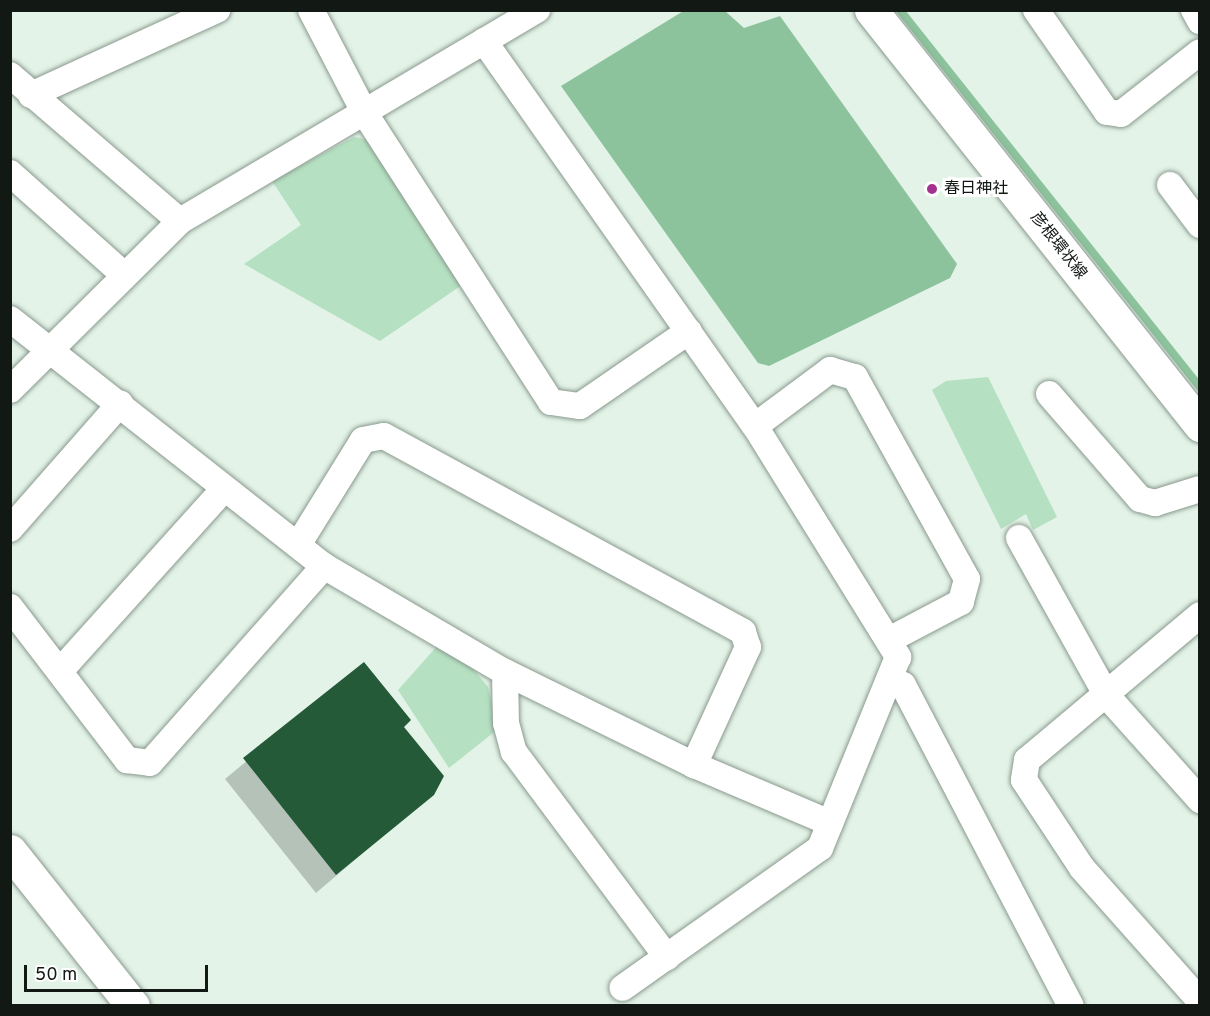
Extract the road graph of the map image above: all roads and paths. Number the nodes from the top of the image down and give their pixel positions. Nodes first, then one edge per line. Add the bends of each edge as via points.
1 (217, 10) edge
2 (311, 10) edge
3 (537, 10) edge
4 (871, 10) edge
5 (1036, 10) edge
6 (1194, 10) edge
7 (1200, 21) edge
8 (484, 41) junction
9 (1200, 52) edge
10 (10, 75) edge
11 (31, 95) junction
12 (364, 112) junction
13 (10, 173) edge
14 (1170, 184) dead end
15 (180, 221) junction
16 (1200, 225) edge
17 (123, 274) junction
18 (10, 319) edge
19 (689, 331) junction
20 (47, 350) junction
21 (10, 390) edge
22 (1049, 394) dead end
23 (120, 404) junction
24 (1200, 425) edge
25 (755, 426) junction
26 (224, 489) junction
27 (1200, 489) edge
28 (10, 529) edge
29 (1019, 538) dead end
30 (298, 545) junction
31 (324, 566) junction
32 (10, 607) edge
33 (1200, 615) edge
34 (889, 640) junction
35 (60, 671) junction
36 (505, 672) junction
37 (890, 680) junction
38 (1107, 696) junction
39 (694, 765) junction
40 (1200, 800) edge
41 (830, 823) junction
42 (10, 851) edge
43 (667, 957) junction
44 (622, 988) dead end
45 (1192, 1000) edge
46 (133, 1005) edge
47 (1071, 1005) edge

1 - 11 street
2 - 12 street
3 - 8 street
4 - 24 main road, 彦根環状線
5 - 9 street via 1107,112 1121,114
6 - 7 street
8 - 12 street
8 - 19 street
10 - 11 street
11 - 15 street
12 - 15 street
12 - 19 street via 551,402 580,406
13 - 17 street
14 - 16 street
15 - 17 street
17 - 20 street
18 - 20 street
19 - 25 street
20 - 21 street
20 - 23 street
22 - 27 street via 1140,499 1155,503
23 - 26 street
23 - 28 street
25 - 34 street
25 - 34 street via 830,370 855,377 967,579 961,602
26 - 30 street
26 - 35 street
29 - 38 street
30 - 31 street
30 - 39 street via 363,440 384,436 743,632 748,647
31 - 35 street via 150,763 127,760
31 - 36 street
32 - 35 street
33 - 38 street
34 - 37 street via 898,657
36 - 39 street
36 - 43 street via 506,723 514,752
37 - 41 street
37 - 47 street via 903,685
38 - 40 street
38 - 45 street via 1027,760 1024,780 1082,868
39 - 41 street
41 - 43 street via 820,848
42 - 46 main road
43 - 44 street

